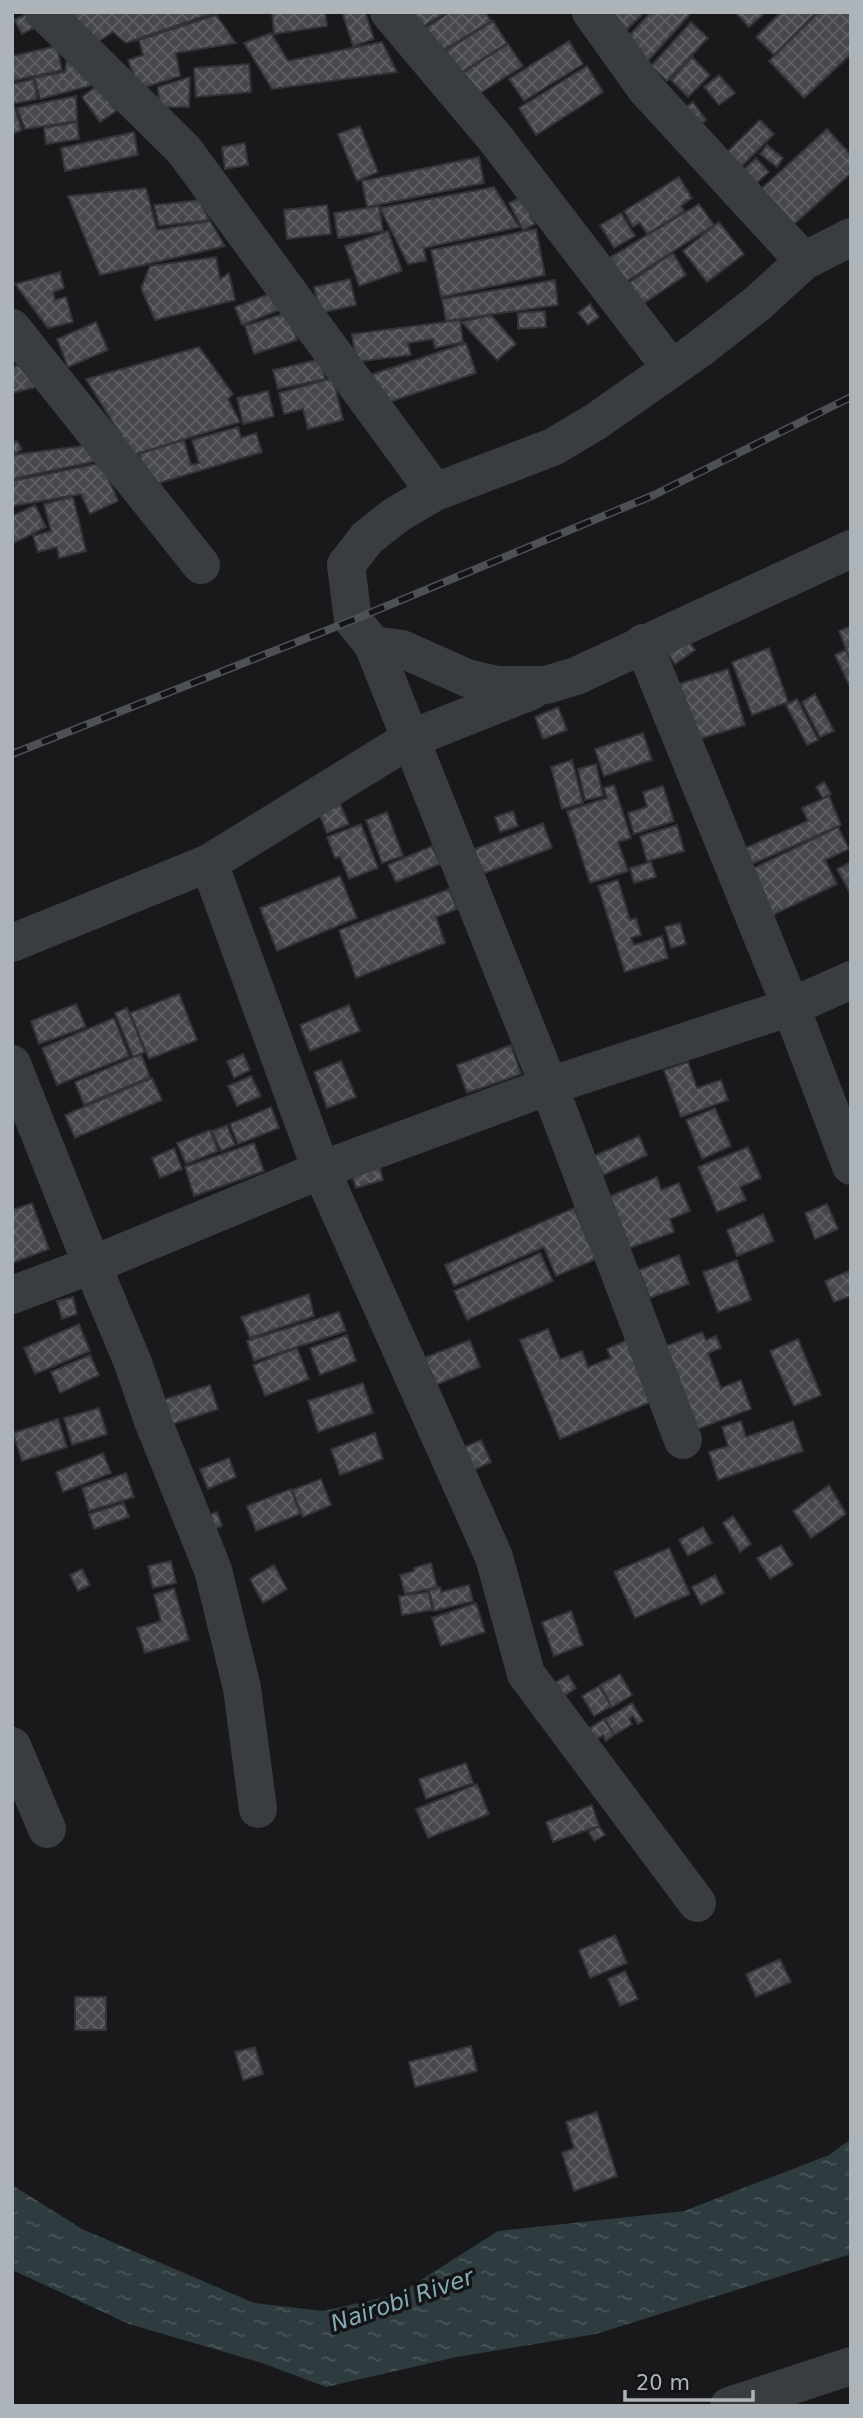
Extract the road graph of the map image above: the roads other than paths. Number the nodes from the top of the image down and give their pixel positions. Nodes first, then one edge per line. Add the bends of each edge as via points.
1 (44, 12) edge
2 (389, 12) edge
3 (591, 12) edge
4 (851, 237) edge
5 (804, 261) junction
6 (12, 328) edge
7 (671, 368) junction
8 (435, 492) junction
9 (845, 548) edge
10 (201, 565) dead end
11 (643, 643) junction
12 (373, 645) junction
13 (546, 685) junction
14 (410, 739) junction
15 (209, 863) junction
16 (12, 943) edge
17 (851, 979) edge
18 (791, 1007) junction
19 (12, 1064) edge
20 (549, 1086) junction
21 (851, 1166) edge
22 (321, 1170) junction
23 (92, 1265) junction
24 (12, 1294) edge
25 (683, 1440) dead end
26 (12, 1746) edge
27 (258, 1810) dead end
28 (47, 1829) dead end
29 (697, 1903) dead end
30 (851, 2366) edge
31 (729, 2406) edge

1 - 8 street via 184,150
2 - 7 street via 495,138
3 - 5 street via 646,89
4 - 5 street
5 - 7 street via 758,303
6 - 10 street
7 - 8 street via 553,447
8 - 12 street via 367,538 345,565 353,620
9 - 11 street
11 - 13 street via 576,676
11 - 18 street
12 - 13 street via 402,649 467,678 497,685
12 - 14 street
13 - 14 street
14 - 15 street
14 - 20 street
15 - 16 street
15 - 22 street
17 - 18 street
18 - 20 street
18 - 21 street
19 - 23 street
20 - 22 street
20 - 25 street
22 - 23 street
22 - 29 street via 494,1557 526,1674
23 - 24 street
23 - 27 street via 214,1570 242,1688
26 - 28 street
30 - 31 street

